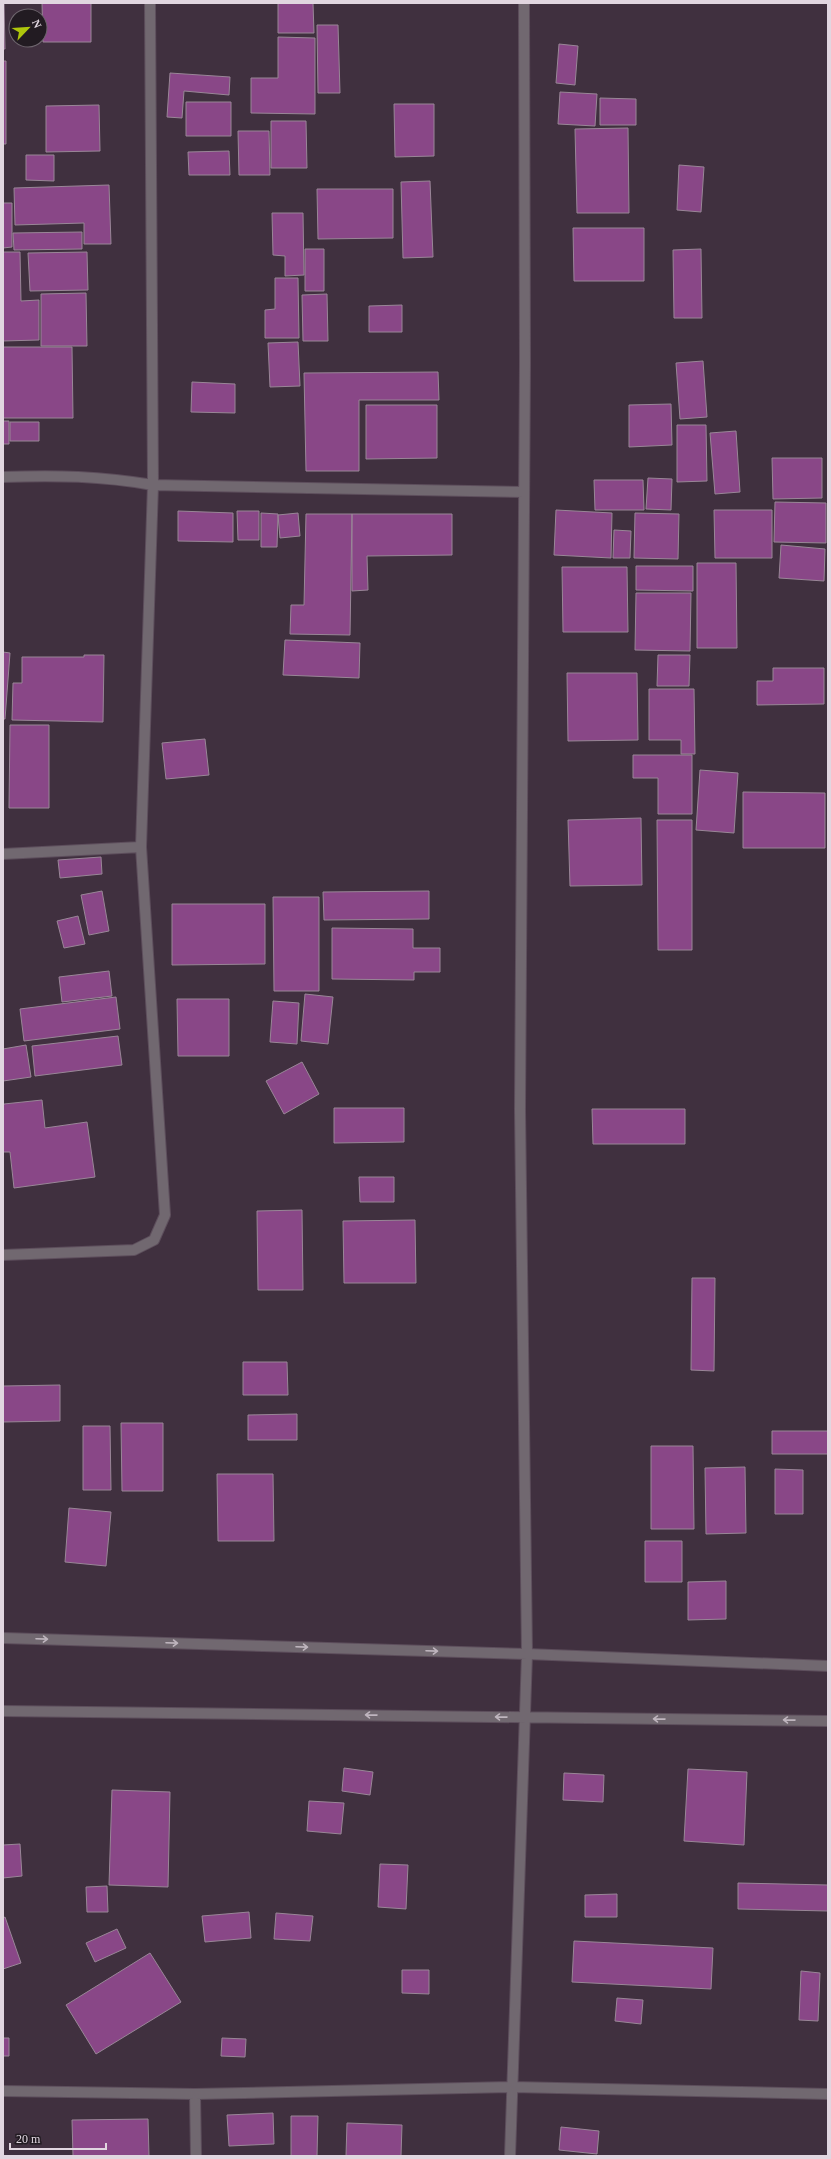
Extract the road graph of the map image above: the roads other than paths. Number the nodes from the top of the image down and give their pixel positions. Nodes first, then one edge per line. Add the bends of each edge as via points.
1 (150, 3) edge
2 (524, 3) edge
3 (3, 477) edge
4 (154, 484) junction
5 (524, 492) junction
6 (140, 847) junction
7 (3, 854) edge
8 (3, 1255) edge
9 (3, 1638) edge
10 (527, 1654) junction
11 (828, 1666) edge
12 (3, 1711) edge
13 (525, 1717) junction
14 (828, 1721) edge
15 (512, 2087) junction
16 (3, 2091) edge
17 (196, 2094) junction
18 (828, 2094) edge
19 (196, 2156) edge
20 (510, 2156) edge

1 - 4 street
2 - 5 street
3 - 4 street via 65,475
4 - 5 street
4 - 6 street
5 - 10 street via 520,1110
6 - 7 street
6 - 8 street via 165,1215 154,1240 134,1250
9 -> 10 street
10 - 11 street
10 - 13 street
13 -> 12 street
14 -> 13 street
13 - 15 street
15 - 17 street
15 - 18 street
15 - 20 street
16 - 17 street
17 - 19 street

